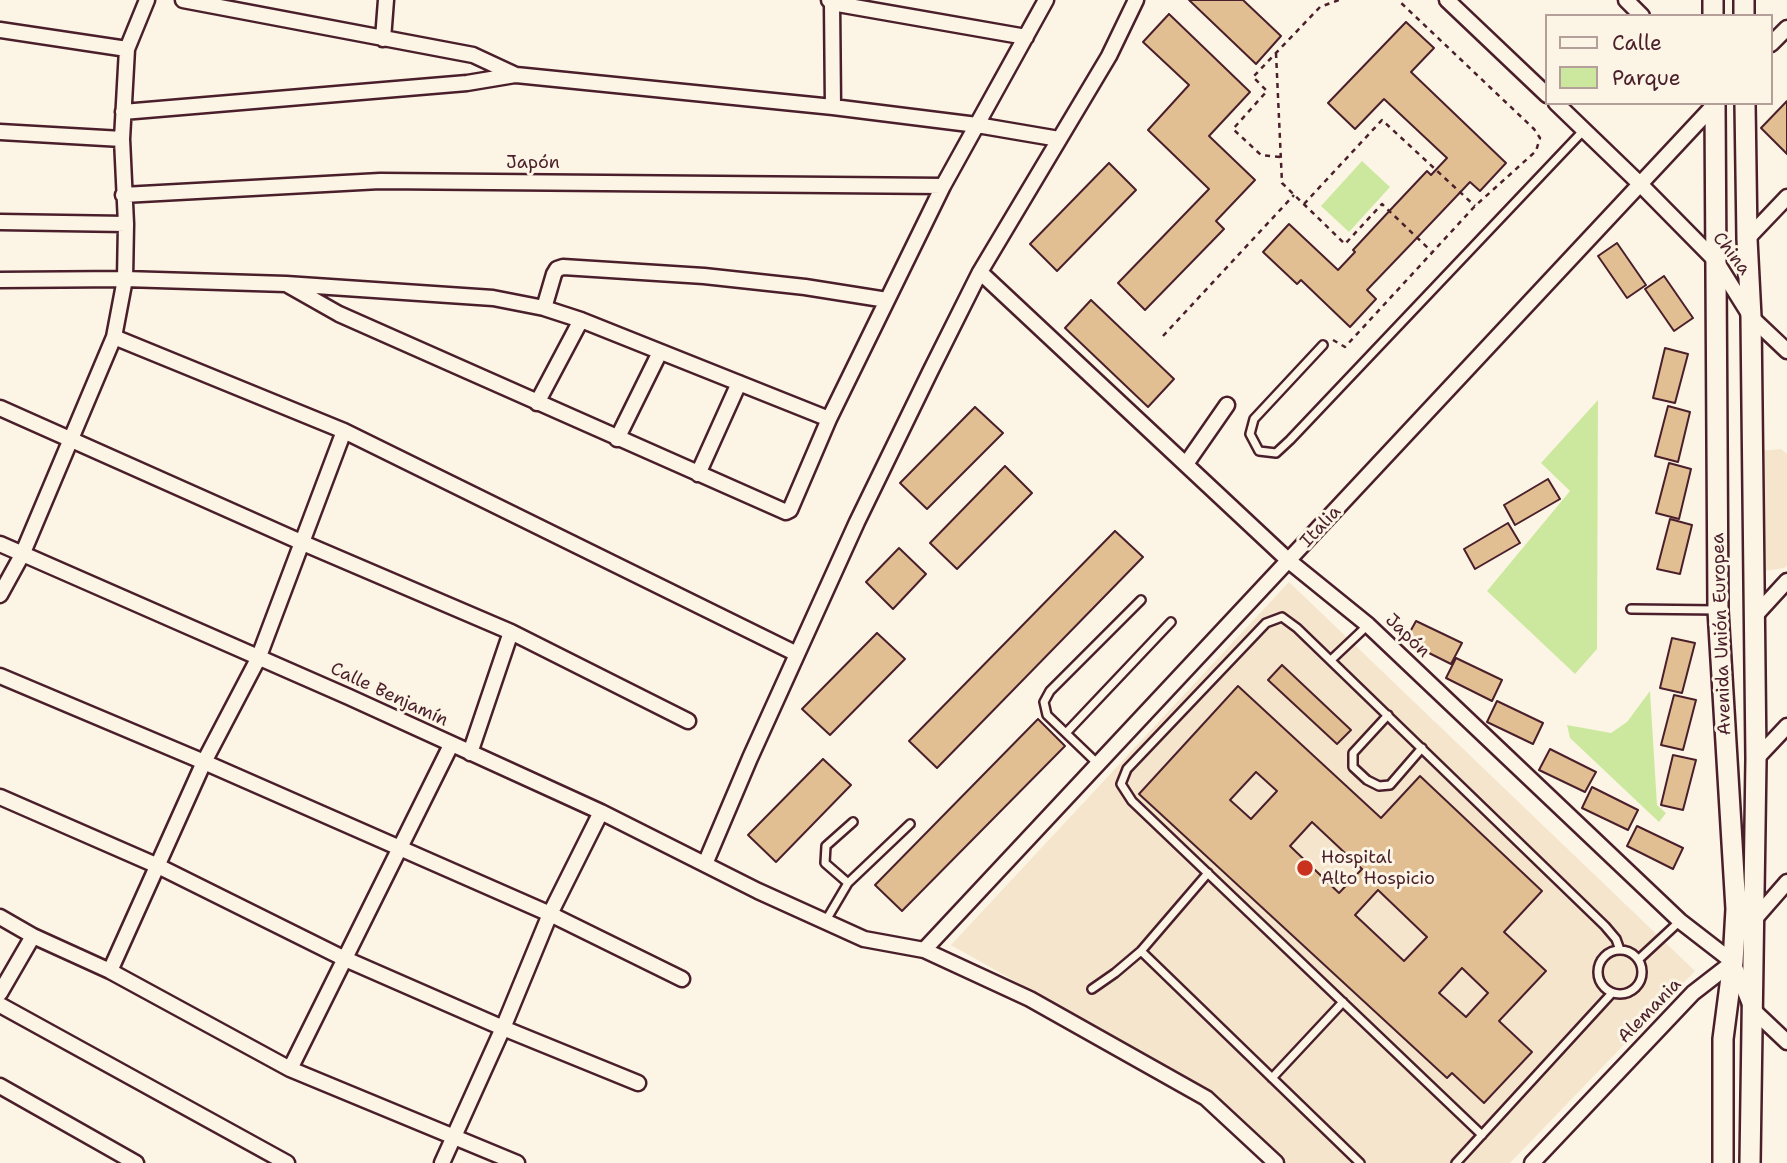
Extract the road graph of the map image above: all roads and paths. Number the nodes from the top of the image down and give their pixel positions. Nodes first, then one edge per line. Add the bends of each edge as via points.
1 (147, 0) edge
2 (183, 0) edge
3 (386, 0) edge
4 (1046, 0) edge
5 (1136, 0) edge
6 (1339, 0) edge
7 (1398, 0) edge
8 (1447, 0) edge
9 (1626, 0) edge
10 (830, 1) edge
11 (1640, 14) edge
12 (1787, 28) edge
13 (0, 30) edge
14 (1026, 37) junction
15 (383, 39) junction
16 (1773, 42) edge
17 (127, 49) junction
18 (1276, 52) junction
19 (516, 75) junction
20 (1546, 94) edge
21 (1558, 105) edge
22 (1714, 105) edge
23 (1715, 105) edge
24 (1745, 105) edge
25 (833, 107) junction
26 (123, 112) junction
27 (977, 125) junction
28 (1584, 130) junction
29 (0, 132) edge
30 (122, 139) junction
31 (1059, 139) junction
32 (1280, 157) junction
33 (1640, 184) junction
34 (943, 186) junction
35 (123, 195) junction
36 (1294, 195) junction
37 (1787, 197) edge
38 (1304, 204) junction
39 (1475, 206) junction
40 (0, 222) edge
41 (126, 224) junction
42 (1747, 239) junction
43 (1432, 252) junction
44 (1716, 261) junction
45 (981, 272) junction
46 (125, 279) junction
47 (0, 280) edge
48 (286, 284) junction
49 (887, 300) junction
50 (544, 308) junction
51 (1751, 317) junction
52 (581, 320) junction
53 (1163, 336) dead end
54 (114, 337) junction
55 (1323, 345) joint
56 (1787, 351) edge
57 (660, 352) junction
58 (739, 383) junction
59 (537, 403) junction
60 (1227, 405) dead end
61 (0, 408) edge
62 (829, 419) junction
63 (344, 431) junction
64 (617, 439) junction
65 (71, 440) junction
66 (1186, 464) junction
67 (698, 474) junction
68 (303, 543) junction
69 (0, 544) edge
70 (22, 555) junction
71 (1289, 561) junction
72 (1787, 581) edge
73 (0, 595) edge
74 (1142, 600) dead end
75 (1631, 609) dead end
76 (1718, 610) junction
77 (1753, 618) junction
78 (1171, 621) dead end
79 (1368, 625) junction
80 (511, 632) junction
81 (797, 654) junction
82 (258, 659) junction
83 (1331, 660) junction
84 (0, 676) edge
85 (1388, 715) junction
86 (688, 721) dead end
87 (1787, 726) edge
88 (1066, 733) junction
89 (451, 745) junction
90 (1422, 748) junction
91 (470, 753) junction
92 (1756, 759) junction
93 (204, 762) junction
94 (1098, 764) junction
95 (0, 797) edge
96 (601, 812) junction
97 (853, 822) dead end
98 (910, 824) dead end
99 (400, 848) junction
100 (705, 864) junction
101 (158, 866) junction
102 (1208, 873) junction
103 (848, 883) junction
104 (1785, 888) edge
105 (550, 914) junction
106 (1755, 916) junction
107 (0, 917) edge
108 (1680, 921) junction
109 (825, 922) junction
110 (33, 936) junction
111 (924, 950) junction
112 (1620, 950) junction
113 (1141, 951) junction
114 (343, 958) junction
115 (1639, 959) junction
116 (1733, 962) junction
117 (110, 971) junction
118 (682, 979) dead end
119 (1092, 989) dead end
120 (0, 993) edge
121 (1612, 993) junction
122 (1343, 1002) junction
123 (0, 1005) edge
124 (1752, 1009) junction
125 (503, 1028) junction
126 (1787, 1042) edge
127 (290, 1069) junction
128 (1272, 1077) junction
129 (638, 1083) dead end
130 (0, 1086) edge
131 (1482, 1135) junction
132 (453, 1137) junction
133 (1462, 1161) edge
134 (136, 1163) edge
135 (287, 1163) edge
136 (442, 1163) edge
137 (517, 1163) edge
138 (1276, 1163) edge
139 (1360, 1163) edge
140 (1532, 1163) edge
141 (1723, 1163) edge
142 (1750, 1163) edge

1 - 17 street
2 - 15 street
3 - 15 street
4 - 14 street
5 - 31 street via 1109,56
6 - 18 path via 1320,7
7 - 39 path via 1540,138 1536,151
8 - 20 street
9 - 11 street
10 - 14 street
10 - 25 street
12 - 16 street
13 - 17 street
14 - 27 street
15 - 19 street via 472,55
17 - 26 street
18 - 32 path
18 - 32 path via 1253,77 1266,91 1233,129 1261,155
19 - 25 street
19 - 26 street
21 - 28 street, China
22 - 33 street, Italia
23 - 44 street, Avenida Unión Europea
24 - 42 street, Avenida Unión Europea
25 - 27 street
26 - 30 street
27 - 31 street
27 - 34 street
28 - 33 street, China
28 - 55 lane via 1290,440 1276,453 1259,451 1250,434 1254,419
29 - 30 street
30 - 35 street
31 - 45 street
32 - 36 path via 1282,183
33 - 44 street, China
33 - 71 street, Italia
34 - 35 street, Japón via 380,181
34 - 49 street
35 - 41 street
36 - 38 path
36 - 53 path
37 - 42 street
38 - 39 path via 1382,120
38 - 43 path via 1345,244 1382,204
39 - 43 path
40 - 41 street
41 - 46 street
42 - 51 street, Avenida Unión Europea
43 - 55 path via 1345,347 1330,340
44 - 51 street, China
44 - 76 street, Avenida Unión Europea
45 - 66 street, Japón
45 - 81 street
46 - 47 street
46 - 48 street
46 - 54 street
48 - 50 street via 493,298
48 - 59 street via 339,314
49 - 50 street via 704,276 563,267 554,274
49 - 62 street
50 - 52 street
51 - 56 street, China
51 - 77 street, Avenida Unión Europea
52 - 57 street
52 - 59 street
54 - 63 street
54 - 65 street
57 - 58 street
57 - 64 street
58 - 62 street
58 - 67 street
59 - 64 street
60 - 66 street
61 - 65 street
62 - 67 street via 786,512
63 - 68 street
63 - 81 street
64 - 67 street
65 - 68 street
65 - 70 street
66 - 71 street, Japón
68 - 80 street
68 - 82 street
69 - 70 street, Calle Benjamín
70 - 73 street
70 - 82 street, Calle Benjamín
71 - 79 street, Japón
71 - 94 street, Italia
72 - 77 street
74 - 88 lane via 1050,691 1044,702 1047,715
75 - 76 lane
76 - 116 street, Avenida Unión Europea via 1736,909
77 - 92 street, Avenida Unión Europea
78 - 88 lane
79 - 83 lane
79 - 108 street, Japón
80 - 86 street
80 - 91 street
81 - 100 street
82 - 89 street, Calle Benjamín
82 - 93 street
83 - 85 lane
83 - 102 lane via 1282,617 1266,623 1126,769 1121,784 1132,801
84 - 93 street
85 - 90 lane
85 - 90 lane via 1353,752 1353,767 1379,786 1390,785
87 - 92 street
88 - 94 lane
89 - 91 street, Calle Benjamín
89 - 99 street
90 - 112 lane via 1605,926
91 - 96 street, Calle Benjamín
92 - 106 street, Avenida Unión Europea
93 - 99 street
93 - 101 street
94 - 111 street, Italia
95 - 101 street
96 - 100 street, Calle Benjamín
96 - 105 street
97 - 103 lane via 826,846 825,863
98 - 103 lane
99 - 105 street
99 - 114 street
100 - 109 street, Calle Benjamín
101 - 114 street
101 - 117 street
102 - 113 lane
102 - 122 lane
103 - 109 lane
104 - 106 street, Alemania
105 - 118 street
105 - 125 street
106 - 116 street, Alemania
106 - 124 street, Avenida Unión Europea
107 - 110 street
108 - 115 lane
108 - 116 street, Japón
109 - 111 street, Calle Benjamín via 864,939
110 - 117 street
110 - 120 street
111 - 138 street, Calle Benjamín via 1030,999 1206,1098
112 - 115 lane
112 - 121 lane via 1606,955 1598,968 1601,983
113 - 119 lane
113 - 128 lane
114 - 125 street
114 - 127 street
115 - 121 lane via 1643,973 1638,986 1626,994
116 - 124 street
116 - 140 street, Alemania via 1693,993
116 - 141 street, Avenida Unión Europea via 1723,1039
117 - 127 street
121 - 131 lane
122 - 128 lane
122 - 131 lane
123 - 135 street
124 - 126 street
124 - 142 street, Avenida Unión Europea
125 - 129 street
125 - 132 street
127 - 132 street
128 - 139 lane
130 - 134 street
131 - 133 lane
132 - 136 street
132 - 137 street

